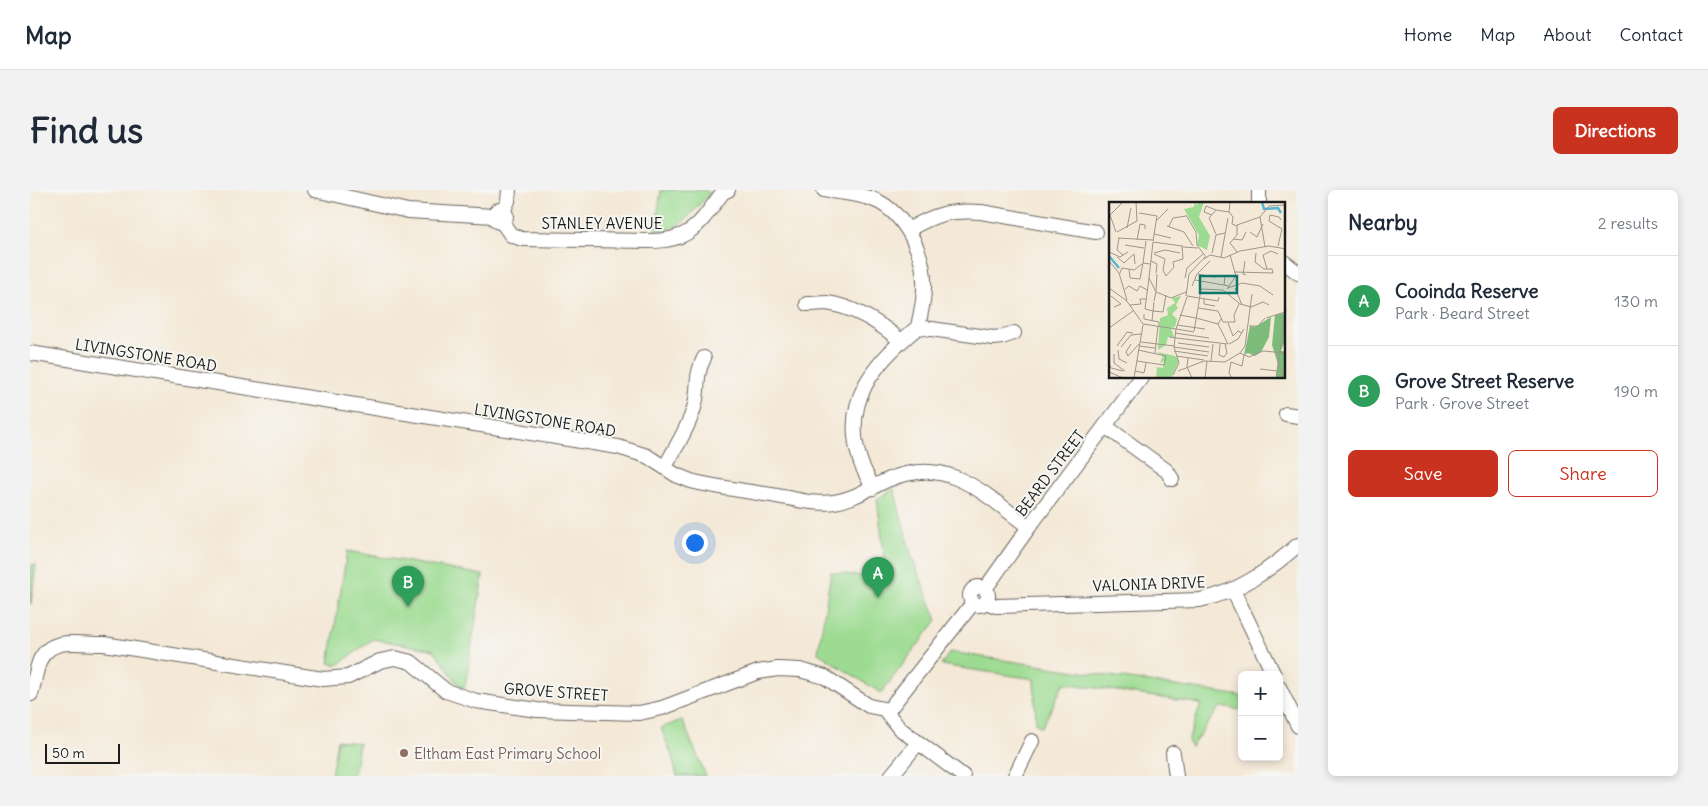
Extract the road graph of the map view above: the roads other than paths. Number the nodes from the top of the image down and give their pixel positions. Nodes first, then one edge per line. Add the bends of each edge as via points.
1 (315, 190) edge
2 (509, 190) edge
3 (728, 190) edge
4 (824, 190) edge
5 (500, 216) junction
6 (908, 230) junction
7 (1096, 232) dead end
8 (1286, 264) edge
9 (1298, 273) edge
10 (807, 304) dead end
11 (918, 327) junction
12 (1014, 333) dead end
13 (901, 340) junction
14 (30, 353) edge
15 (704, 358) dead end
16 (1141, 379) edge
17 (1106, 426) junction
18 (664, 467) junction
19 (1172, 478) dead end
20 (873, 488) junction
21 (1029, 527) junction
22 (1298, 545) edge
23 (1233, 590) junction
24 (981, 598) junction
25 (1272, 671) edge
26 (1283, 694) edge
27 (30, 698) edge
28 (887, 712) junction
29 (1298, 726) edge
30 (1032, 741) dead end
31 (918, 743) junction
32 (1173, 753) dead end
33 (891, 776) edge
34 (963, 776) edge
35 (1015, 776) edge
36 (1176, 776) edge

1 - 5 street via 408,211
2 - 5 street via 508,201
3 - 5 street, STANLEY AVENUE via 691,231 669,240 522,239 511,235
4 - 6 street via 880,203
6 - 7 street via 928,218 963,211
6 - 11 street via 916,245 925,287
8 - 9 street
10 - 13 street via 827,303 846,308
11 - 12 street via 993,338
11 - 13 street
13 - 20 street via 873,371 854,416 860,462
14 - 18 street, LIVINGSTONE ROAD via 618,448 638,452
15 - 18 street via 698,370 697,395 691,417
16 - 17 street, BEARD STREET
17 - 19 street
17 - 21 street, BEARD STREET
18 - 20 street, LIVINGSTONE ROAD via 699,483 825,503 858,496
20 - 21 street, LIVINGSTONE ROAD via 889,479 915,472 947,474 962,479
21 - 24 street, BEARD STREET
22 - 23 street, VALONIA DRIVE via 1270,569
23 - 24 street, VALONIA DRIVE via 1200,600 1176,602 996,606
23 - 25 street
24 - 28 street, BEARD STREET
26 - 29 street
27 - 28 street, GROVE STREET via 34,655 55,637 68,635 104,644 323,679 348,677 389,658 403,659 418,667 446,691 463,698 522,709 561,711 650,711 758,672 789,668 825,677 869,706
28 - 31 street via 899,728
30 - 35 street
31 - 33 street
31 - 34 street
32 - 36 street

